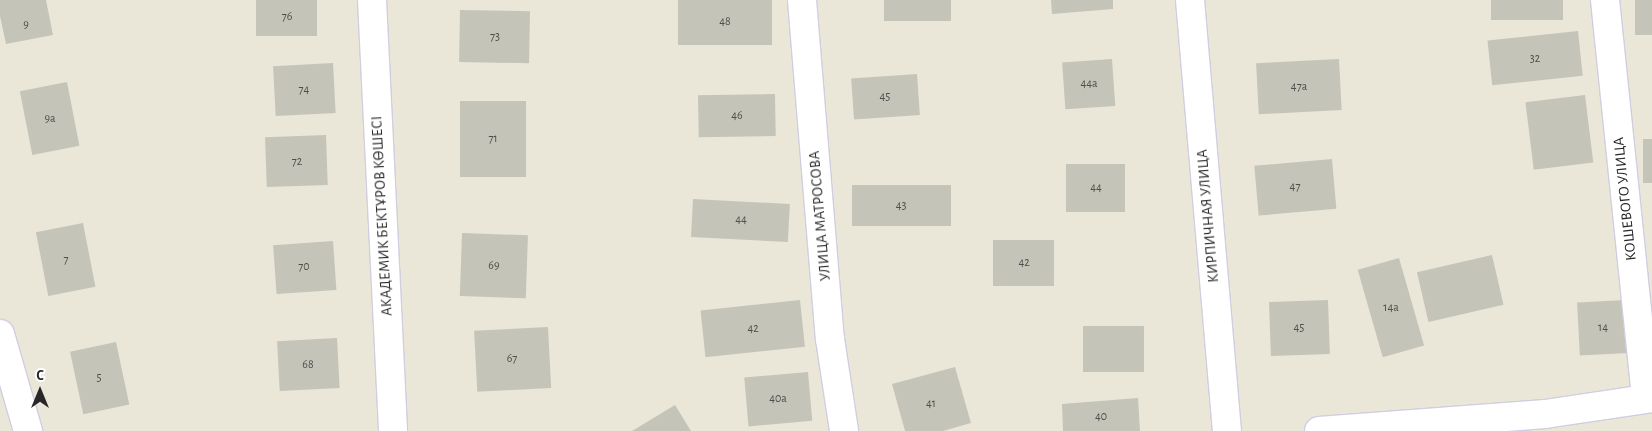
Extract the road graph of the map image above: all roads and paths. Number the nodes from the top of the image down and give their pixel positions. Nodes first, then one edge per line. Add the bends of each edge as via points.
1 (372, 0) edge
2 (802, 0) edge
3 (1190, 0) edge
4 (1605, 0) edge
5 (0, 334) edge
6 (1649, 398) edge
7 (1548, 422) edge
8 (28, 431) edge
9 (393, 431) edge
10 (844, 431) edge
11 (1226, 431) edge
12 (1319, 431) edge

1 - 9 street, АКАДЕМИК БЕКТҰРОВ КӨШЕСІ
2 - 10 street, УЛИЦА МАТРОСОВА via 830,340
3 - 11 street, КИРПИЧНАЯ УЛИЦА
4 - 6 street, КОШЕВОГО УЛИЦА
5 - 8 street
6 - 7 street
7 - 12 street

